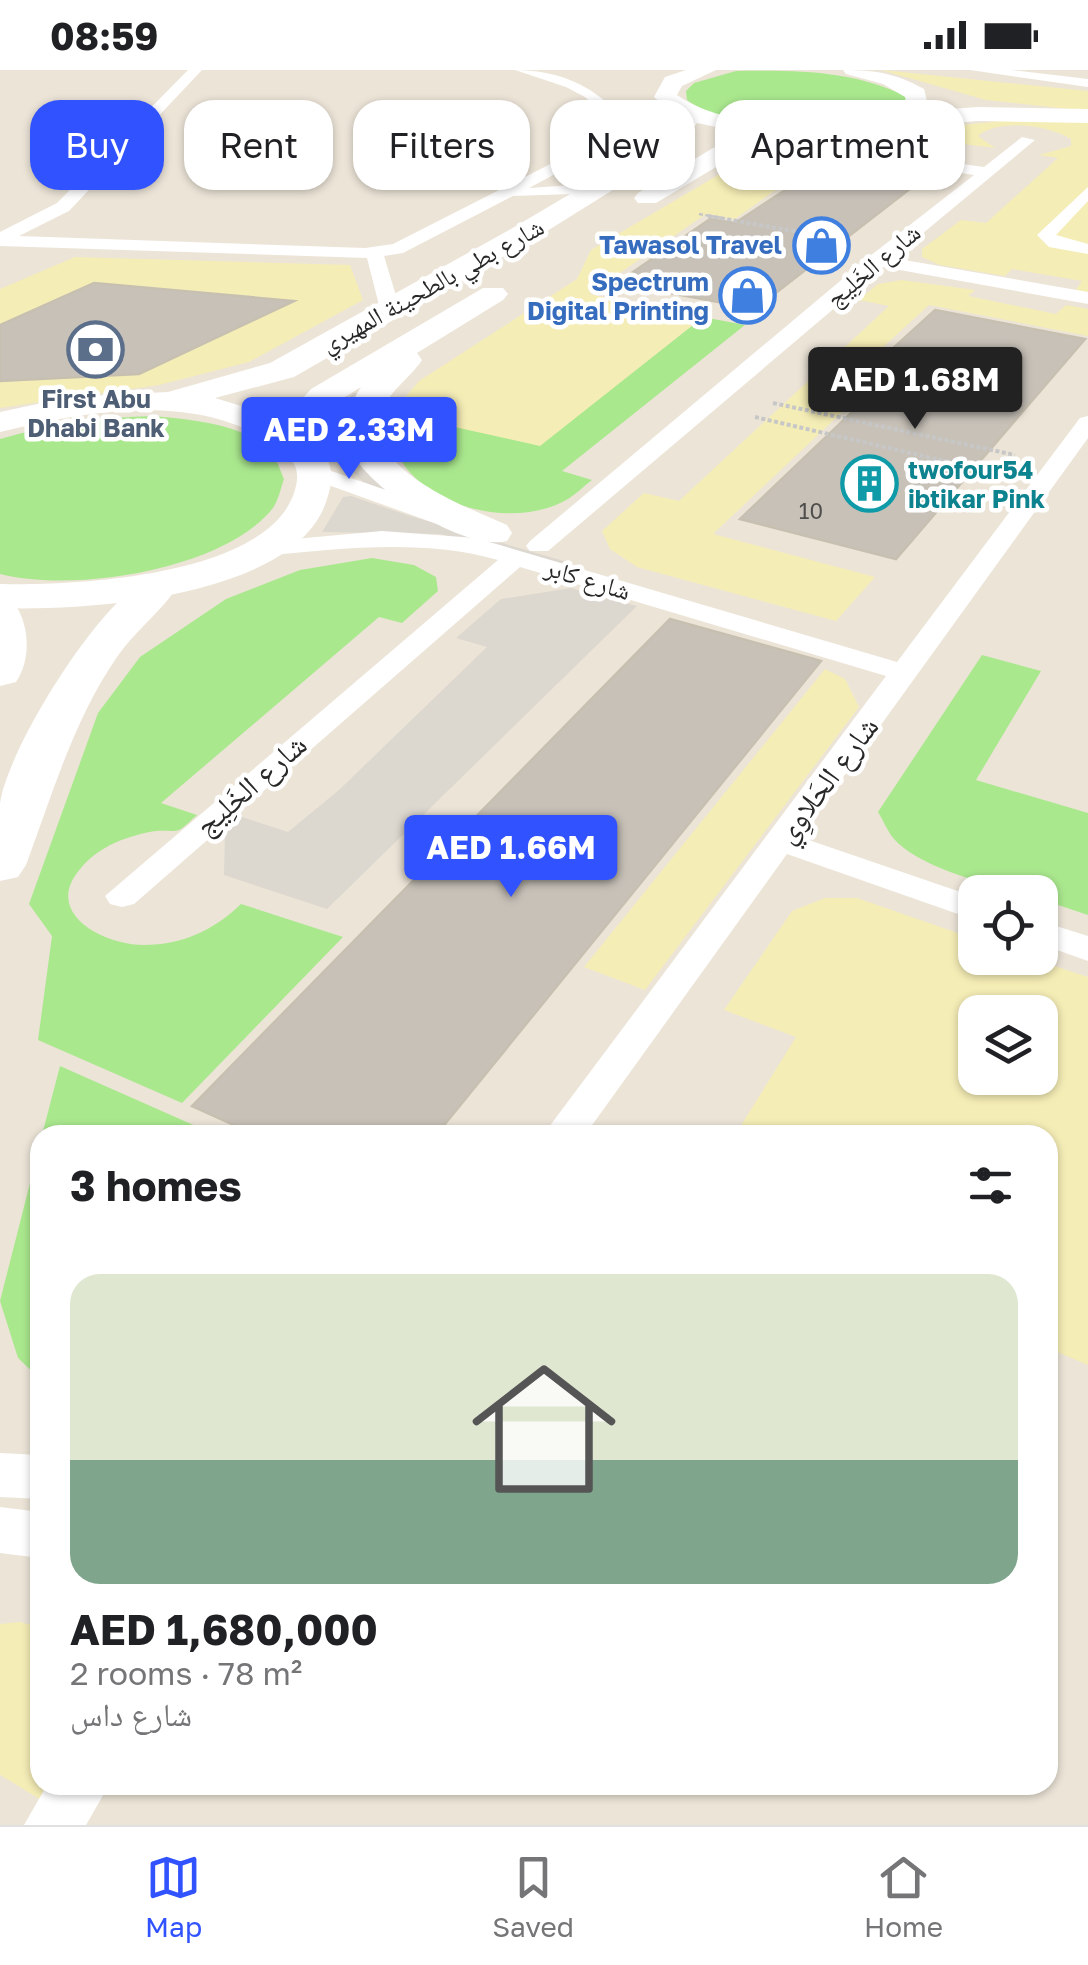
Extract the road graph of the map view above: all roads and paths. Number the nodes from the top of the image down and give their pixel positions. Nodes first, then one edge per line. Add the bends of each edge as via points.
1 (196, 70) edge
2 (522, 70) edge
3 (706, 70) edge
4 (853, 70) edge
5 (977, 70) edge
6 (1088, 83) edge
7 (910, 89) junction
8 (668, 100) edge
9 (918, 100) edge
10 (965, 115) edge
11 (1088, 115) edge
12 (1027, 140) dead end
13 (715, 157) edge
14 (965, 169) edge
15 (546, 172) junction
16 (987, 172) junction
17 (550, 173) edge
18 (576, 190) edge
19 (598, 190) edge
20 (1088, 192) edge
21 (500, 196) junction
22 (631, 209) joint
23 (0, 239) edge
24 (1088, 250) edge
25 (374, 253) junction
26 (884, 254) junction
27 (513, 282) dead end
28 (1088, 298) edge
29 (390, 309) junction
30 (452, 318) junction
31 (718, 400) junction
32 (143, 402) junction
33 (0, 422) edge
34 (1088, 423) edge
35 (288, 436) junction
36 (314, 472) junction
37 (1053, 475) junction
38 (516, 545) junction
39 (262, 548) junction
40 (158, 586) junction
41 (0, 596) edge
42 (0, 613) edge
43 (912, 664) junction
44 (0, 672) edge
45 (781, 841) junction
46 (0, 865) edge
47 (122, 896) dead end
48 (958, 904) edge
49 (1058, 938) edge
50 (1088, 949) edge
51 (570, 1125) edge
52 (0, 1476) edge
53 (30, 1477) edge
54 (0, 1530) edge
55 (30, 1534) edge
56 (74, 1795) edge
57 (52, 1825) edge

1 - 23 lane via 63,207
2 - 15 lane via 572,84 612,115 614,126 604,141
3 - 8 street via 657,82
4 - 7 street
5 - 6 lane
7 - 9 street
7 - 11 street
10 - 11 street
12 - 16 lane, شارع الخَلِيج
13 - 22 street
14 - 16 lane
15 - 17 lane
15 - 21 lane
16 - 26 lane, شارع الخَلِيج
18 - 21 lane
19 - 29 street, شارع بطي بالطحينة المهيري
20 - 24 lane via 1046,234
21 - 25 lane via 403,246
22 - 26 path
23 - 25 lane
25 - 29 lane
26 - 28 lane
26 - 31 lane, شارع الخَلِيج
27 - 30 street, شارع بطي بالطحينة المهيري
29 - 32 street, شارع بطي بالطحينة المهيري via 282,370 205,393
30 - 35 street, شارع بطي بالطحينة المهيري via 323,396
30 - 38 street via 382,379 365,406 362,433 373,460 401,488
31 - 37 path
31 - 37 path
31 - 38 lane, شارع الخَلِيج
32 - 33 street via 74,406
32 - 35 street via 226,411
34 - 37 lane, شارع الحَلاوِي
35 - 36 street
36 - 38 lane, شارع كابر
36 - 39 street via 302,514
37 - 43 lane, شارع الحَلاوِي
38 - 39 lane, شارع كابر via 414,538
38 - 43 lane, شارع كابر
38 - 47 lane, شارع الخَلِيج
39 - 40 street
40 - 41 street via 73,598
40 - 46 street via 112,631 76,682
42 - 44 street via 6,636
43 - 45 lane, شارع الحَلاوِي
45 - 48 lane
45 - 51 lane, شارع الحَلاوِي
49 - 50 lane
52 - 53 lane
54 - 55 lane
56 - 57 lane

